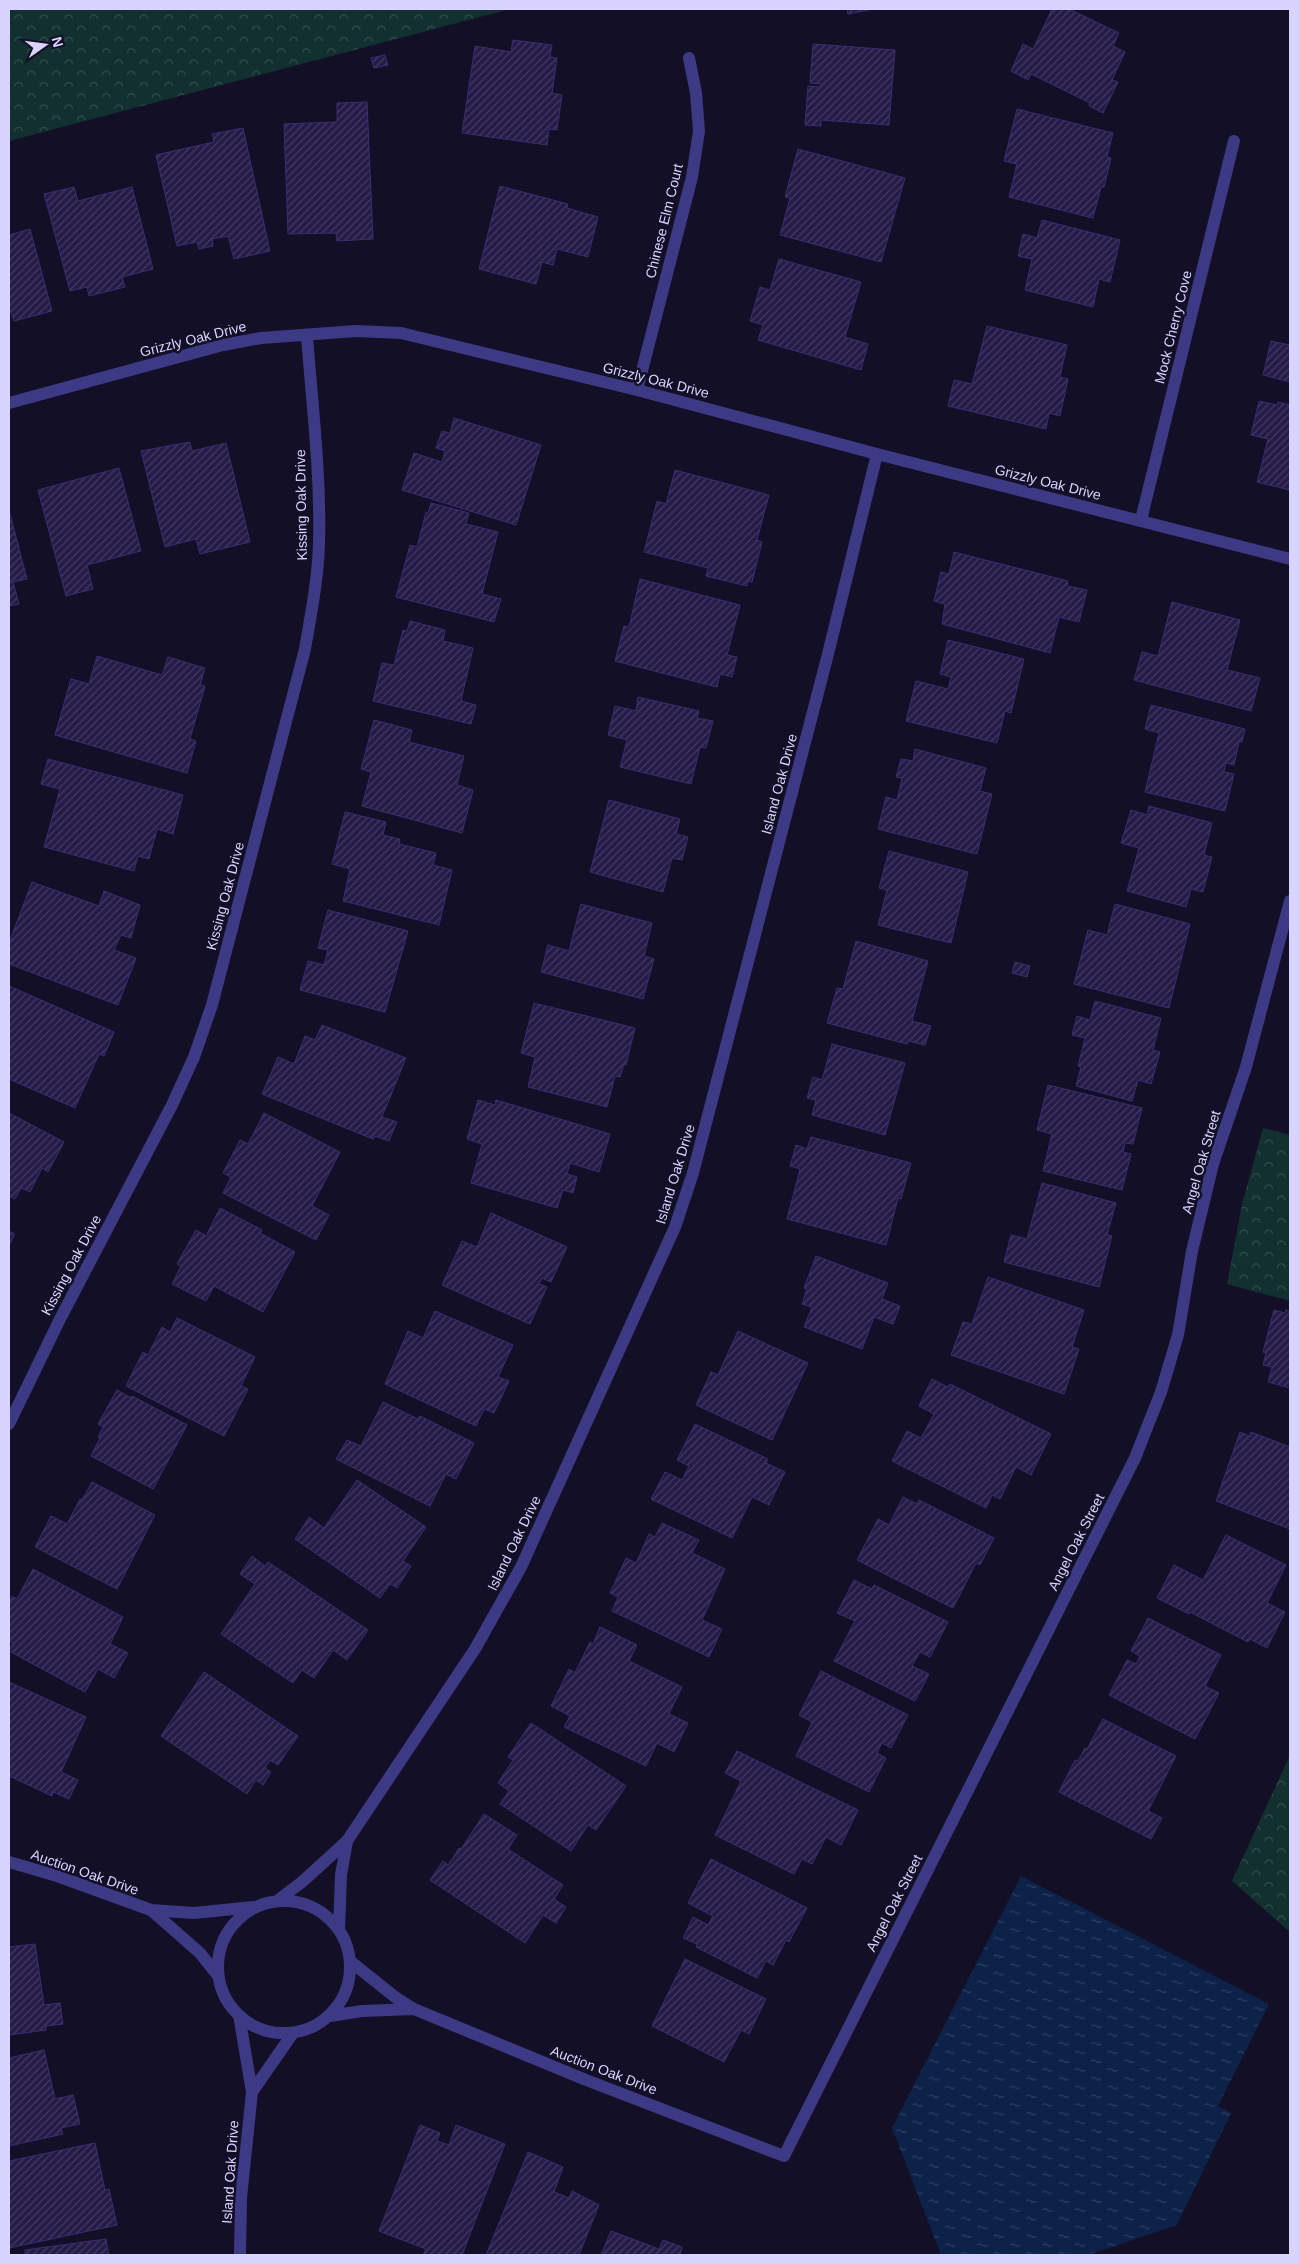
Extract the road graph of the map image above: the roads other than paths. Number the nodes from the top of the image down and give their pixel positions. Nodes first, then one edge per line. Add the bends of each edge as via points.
1 (688, 58) dead end
2 (1234, 141) dead end
3 (307, 336) junction
4 (637, 390) junction
5 (9, 402) edge
6 (877, 454) junction
7 (1141, 520) junction
8 (1290, 559) edge
9 (1290, 901) edge
10 (9, 1424) edge
11 (347, 1842) junction
12 (9, 1862) edge
13 (277, 1901) junction
14 (256, 1907) junction
15 (151, 1910) junction
16 (339, 1930) junction
17 (350, 1961) junction
18 (219, 1976) junction
19 (414, 2009) junction
20 (239, 2015) junction
21 (330, 2016) junction
22 (293, 2033) junction
23 (252, 2092) junction
24 (784, 2156) joint
25 (240, 2255) edge

1 - 4 street, Chinese Elm Court via 696,94 699,131 692,177
2 - 7 street, Mock Cherry Cove
3 - 4 street, Grizzly Oak Drive via 401,333
3 - 5 street, Grizzly Oak Drive via 223,344
3 - 10 street, Kissing Oak Drive via 319,544 314,598 304,649 212,1005 194,1058 172,1105
4 - 6 street, Grizzly Oak Drive
6 - 7 street, Grizzly Oak Drive
6 - 11 street, Island Oak Drive via 693,1173 676,1226 521,1567 474,1649
7 - 8 street, Grizzly Oak Drive
9 - 24 street, Angel Oak Street via 1246,1068 1213,1164 1192,1251 1178,1336 1161,1392 1135,1458
11 - 13 street, Island Oak Drive
11 - 16 street, Island Oak Drive via 341,1875
12 - 15 street, Auction Oak Drive
13 - 14 street
13 - 16 street via 312,1907
14 - 15 street, Auction Oak Drive via 194,1913
14 - 18 street via 238,1919 226,1936
15 - 18 street, Auction Oak Drive via 200,1953
16 - 17 street
17 - 19 street, Auction Oak Drive
17 - 21 street via 349,1981 342,2000
18 - 20 street via 226,1998
19 - 21 street, Auction Oak Drive
19 - 24 street, Auction Oak Drive
20 - 22 street via 273,2033
20 - 23 street, Island Oak Drive
21 - 22 street via 313,2028
22 - 23 street, Island Oak Drive
23 - 25 street, Island Oak Drive via 241,2198

